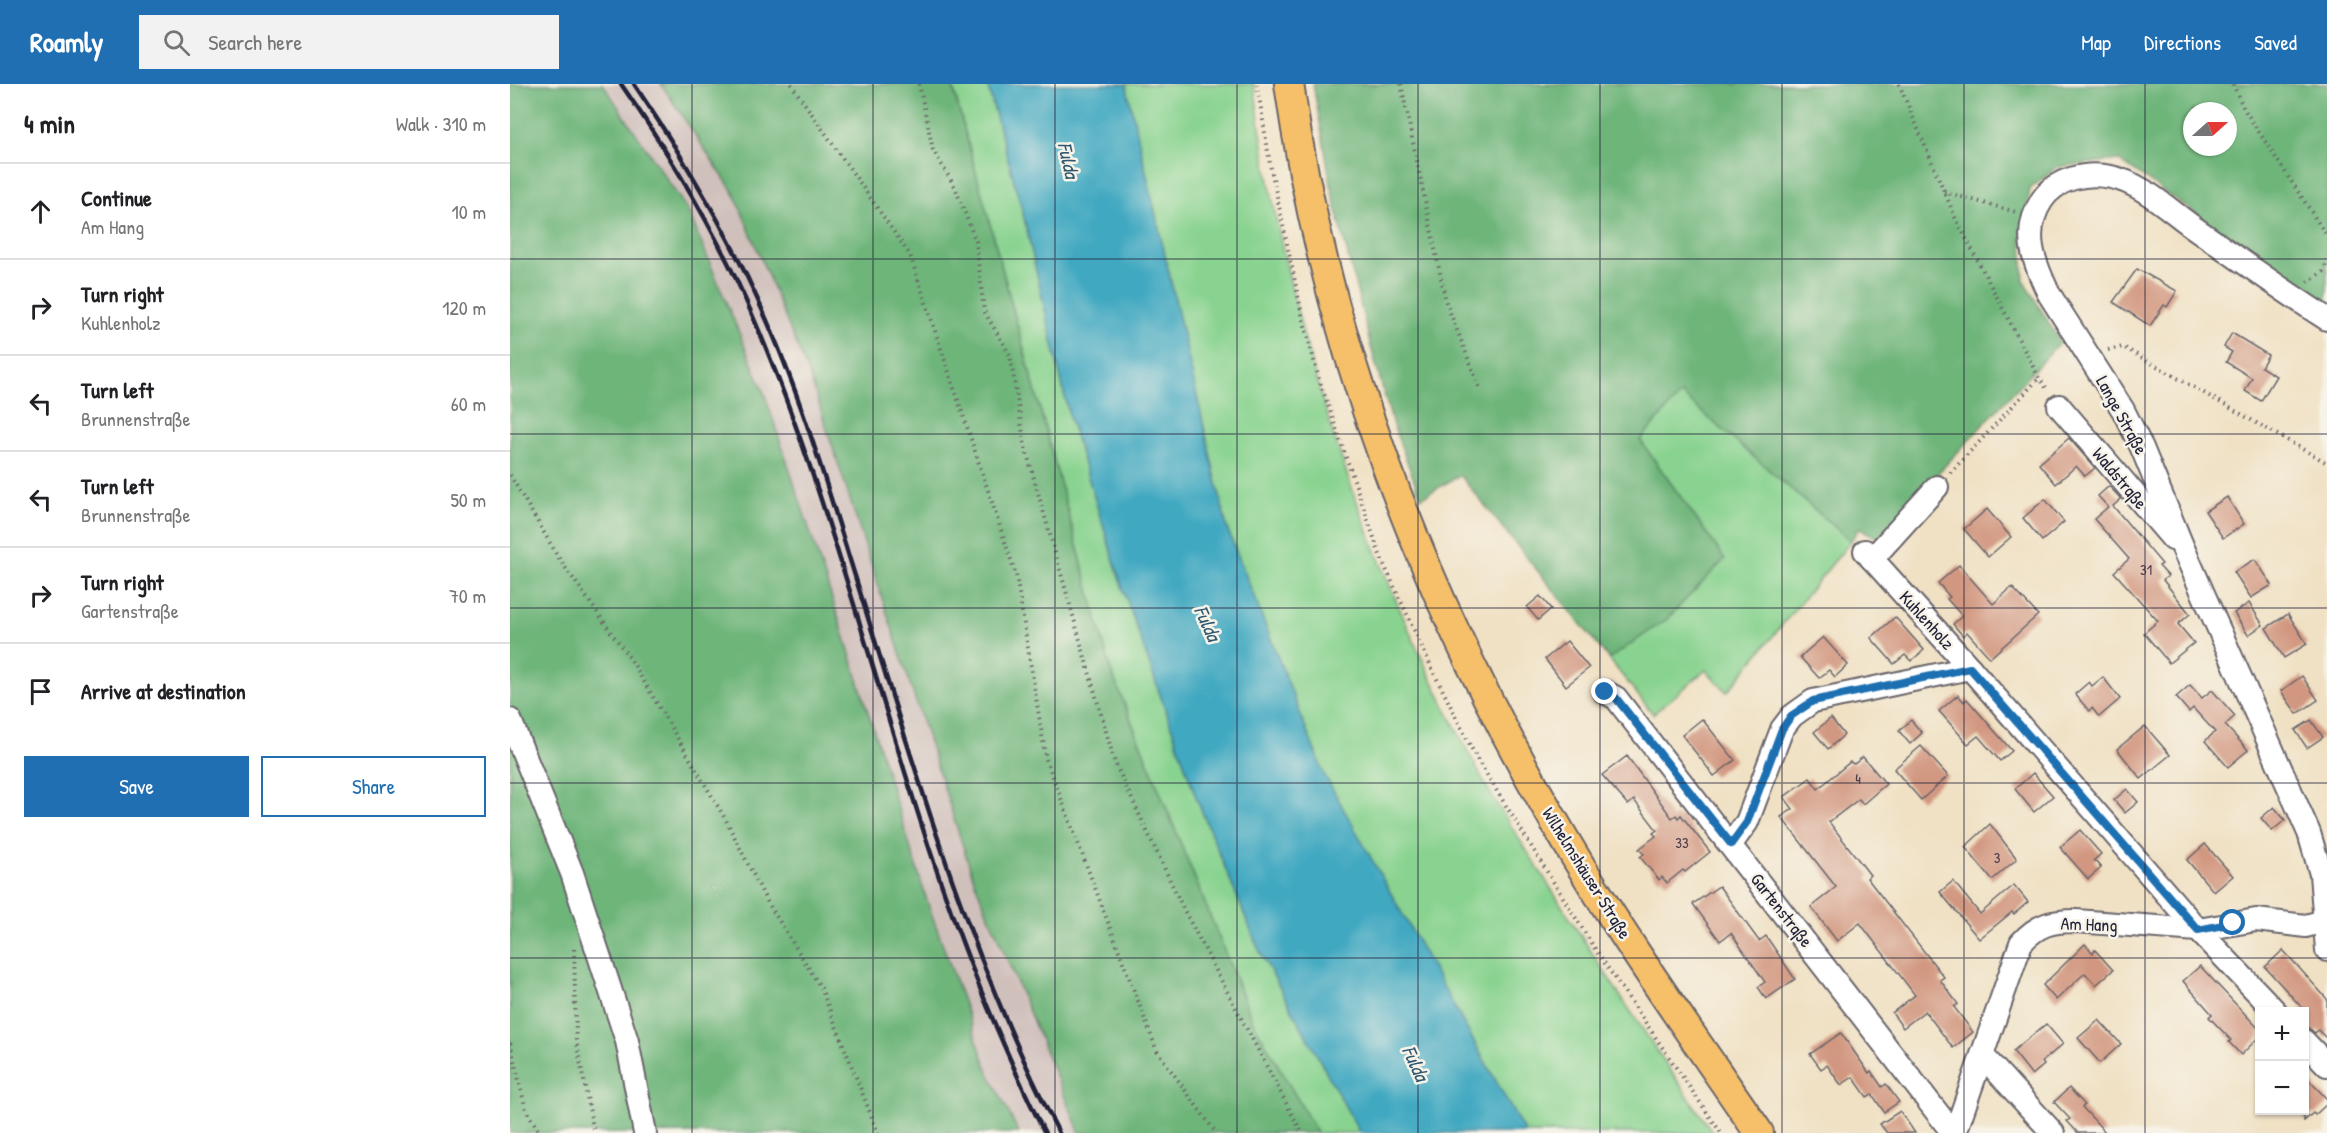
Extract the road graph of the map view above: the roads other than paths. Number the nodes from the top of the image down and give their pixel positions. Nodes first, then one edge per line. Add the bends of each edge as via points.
1 (1289, 84) edge
2 (2327, 319) edge
3 (2060, 406) road end
4 (1937, 487) road end
5 (2183, 548) junction
6 (1970, 668) junction
7 (1605, 692) dead end
8 (510, 720) edge
9 (1731, 844) junction
10 (2326, 920) edge
11 (2198, 930) junction
12 (2327, 950) edge
13 (2272, 1007) edge
14 (2309, 1046) edge
15 (1982, 1055) junction
16 (2327, 1065) edge
17 (645, 1133) edge
18 (1759, 1133) edge
19 (1954, 1133) edge
20 (2053, 1133) edge

1 - 18 main road, Wilhelmshäuser Straße via 1305,178 1341,325 1385,464 1439,600 1494,714 1558,828
2 - 5 street, Lange Straße via 2140,189 2112,177 2086,175 2063,182 2048,191 2037,208 2030,231 2032,256 2049,294 2123,410
3 - 5 street, Waldstraße via 2164,531
4 - 6 street, Kuhlenholz via 1868,555
5 - 10 street, Lange Straße via 2309,833 2321,874
6 - 9 street via 1842,694 1801,708 1782,729 1747,822
6 - 11 street, Kuhlenholz
7 - 9 street, Gartenstraße via 1616,698
8 - 17 street via 579,895 627,1041
9 - 19 street, Gartenstraße
10 - 11 street, Am Hang via 2306,926 2256,920
10 - 12 street, Lange Straße
11 - 13 street, Kuhlenholz
11 - 15 street, Am Hang via 2076,921 2041,925 2021,943
14 - 16 street
15 - 19 street, Am Hang
15 - 20 street

